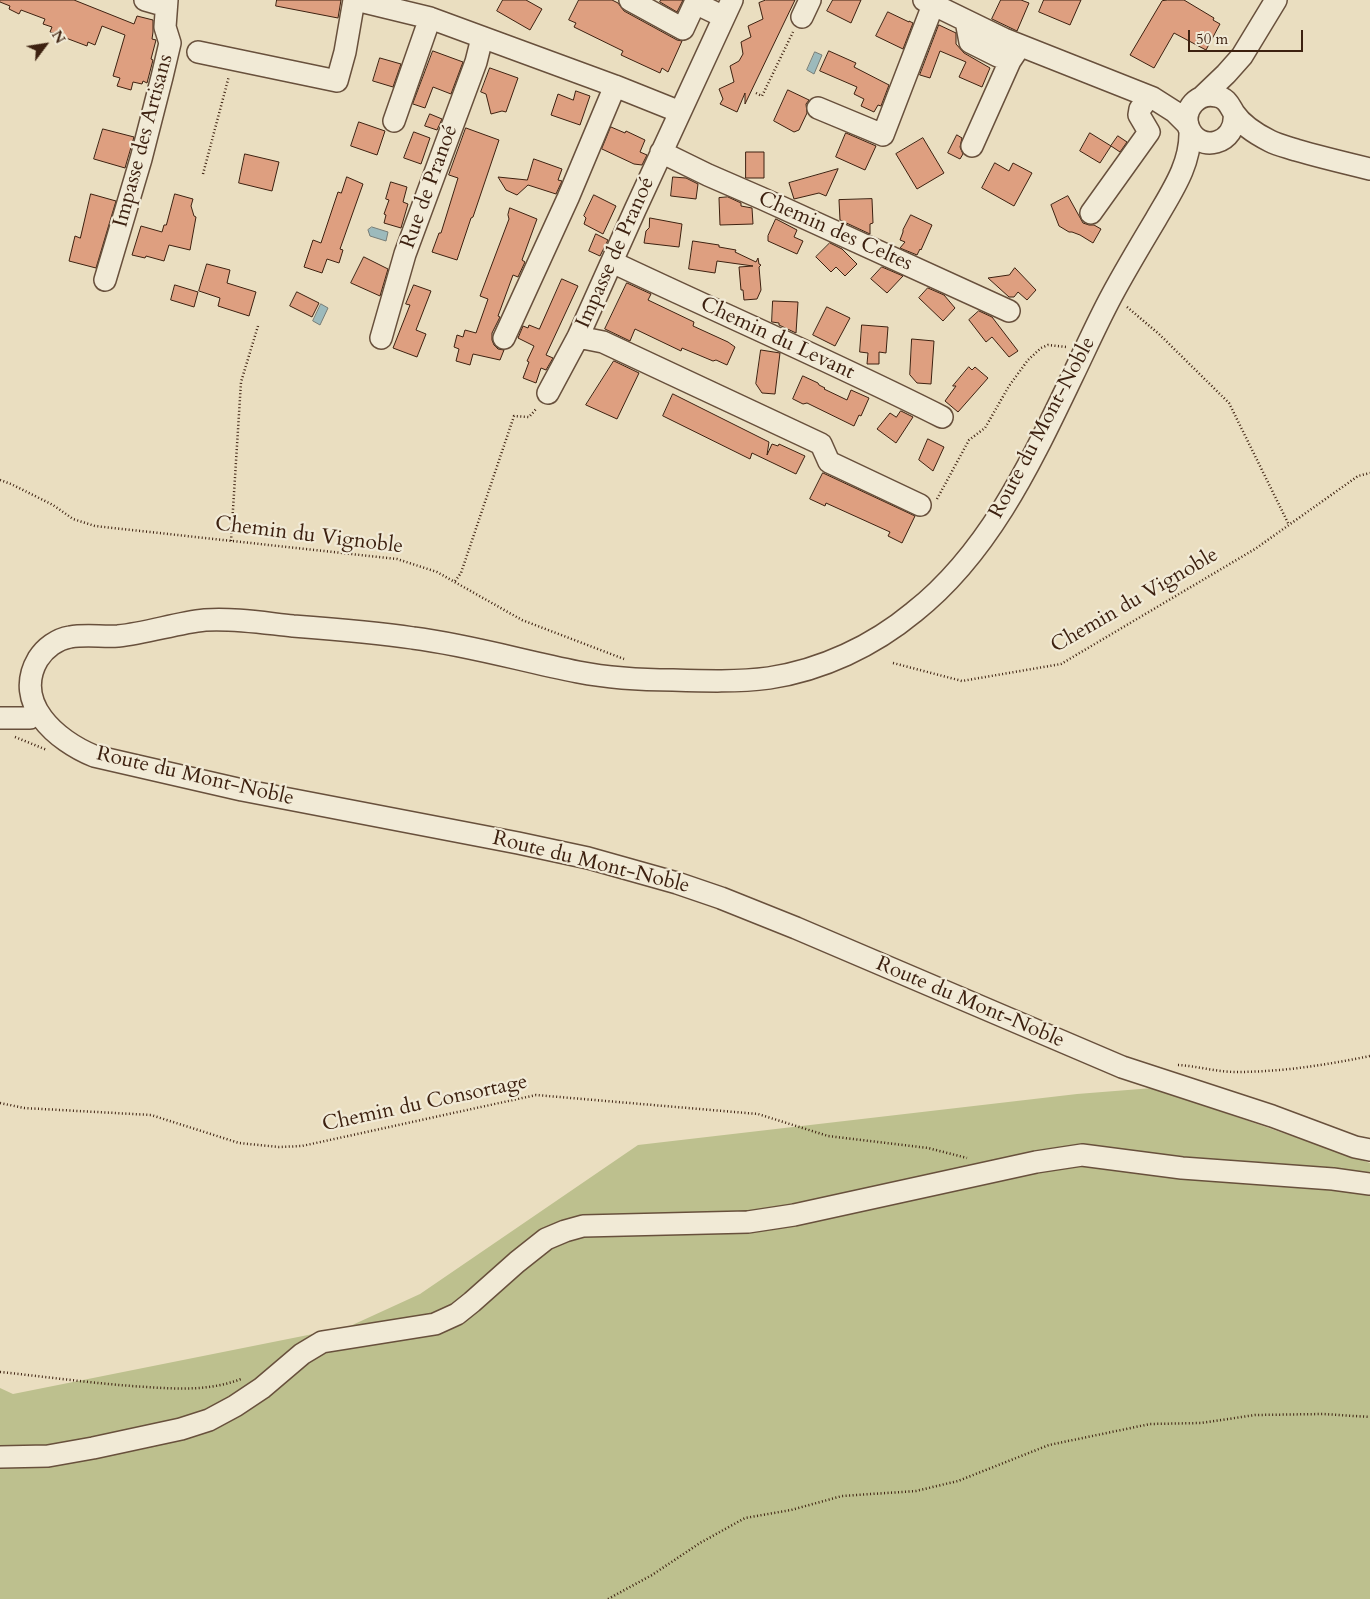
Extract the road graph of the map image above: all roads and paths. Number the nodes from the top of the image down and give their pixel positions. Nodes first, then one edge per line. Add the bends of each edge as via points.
1 (145, 0) edge
2 (355, 0) edge
3 (630, 0) edge
4 (1276, 0) edge
5 (696, 1) edge
6 (929, 2) edge
7 (167, 3) edge
8 (728, 9) edge
9 (802, 13) edge
10 (430, 18) junction
11 (482, 38) junction
12 (1016, 45) junction
13 (198, 52) dead end
14 (1242, 56) junction
15 (234, 61) junction
16 (615, 86) junction
17 (756, 93) dead end
18 (1151, 98) junction
19 (1200, 98) junction
20 (818, 108) dead end
21 (1233, 111) junction
22 (680, 112) junction
23 (394, 121) dead end
24 (1189, 128) junction
25 (1220, 140) junction
26 (1271, 142) junction
27 (972, 146) dead end
28 (661, 152) junction
29 (1370, 169) edge
30 (1183, 172) junction
31 (203, 174) dead end
32 (1091, 213) dead end
33 (612, 262) junction
34 (105, 280) dead end
35 (1113, 294) junction
36 (1009, 311) dead end
37 (258, 326) dead end
38 (578, 337) junction
39 (381, 338) dead end
40 (504, 338) dead end
41 (1086, 348) junction
42 (548, 393) joint
43 (942, 417) dead end
44 (1370, 474) edge
45 (0, 480) edge
46 (939, 496) dead end
47 (920, 505) dead end
48 (1289, 525) junction
49 (231, 541) junction
50 (455, 581) junction
51 (633, 662) dead end
52 (893, 663) dead end
53 (0, 718) edge
54 (30, 718) dead end
55 (15, 737) dead end
56 (48, 751) dead end
57 (1370, 1056) edge
58 (1176, 1065) dead end
59 (0, 1103) edge
60 (1370, 1150) edge
61 (969, 1158) dead end
62 (1370, 1184) edge
63 (0, 1372) edge
64 (241, 1378) dead end
65 (1370, 1416) edge
66 (0, 1457) edge
67 (608, 1599) edge

1 - 7 street
2 - 10 street
2 - 15 street via 337,81
3 - 5 street via 683,29
4 - 14 street
5 - 8 street
6 - 12 street
6 - 20 street via 883,135
7 - 34 street, Impasse des Artisans via 165,27 170,43 141,159
8 - 22 street
9 - 17 path via 762,96
10 - 11 street
10 - 23 street
11 - 16 street
11 - 39 street, Rue de Pranoé via 405,254
12 - 18 street
12 - 27 street
13 - 15 street
14 - 19 street
14 - 21 street via 1235,78
15 - 31 path
16 - 22 street
16 - 40 street
18 - 19 street via 1182,101
18 - 24 street via 1175,112
18 - 32 street via 1140,109 1139,115 1148,132
19 - 21 street via 1220,97
19 - 24 street via 1188,111
21 - 25 street via 1233,127
21 - 26 street
22 - 28 street, Impasse de Pranoé
24 - 25 street via 1196,138 1204,142
24 - 30 street, Route du Mont-Noble via 1190,148
25 - 26 street
25 - 30 street, Route du Mont-Noble
26 - 29 street
28 - 33 street, Impasse de Pranoé
28 - 36 street, Chemin des Celtes
30 - 35 street, Route du Mont-Noble
33 - 38 street, Impasse de Pranoé
33 - 43 street, Chemin du Levant
35 - 41 street, Route du Mont-Noble
35 - 48 path via 1229,403
37 - 49 path via 241,382
38 - 42 street, Impasse de Pranoé
38 - 47 street via 603,342 820,444 830,462
41 - 46 path via 1048,345 1028,360 985,428 970,440
41 - 60 street, Route du Mont-Noble via 1028,467 970,555 936,592 898,624 861,647 814,667 768,678 630,679 578,672 412,637 211,620 134,634 73,636 58,641 44,651 34,670 31,683 35,707 49,727 76,749 116,762 588,858 686,886 796,928 1122,1067
42 - 50 path via 529,417 514,416 461,573
44 - 48 path, Chemin du Vignoble via 1358,476
45 - 49 path, Chemin du Vignoble via 73,519 95,526
48 - 52 path, Chemin du Vignoble via 1255,549 1061,664 962,681
49 - 50 path, Chemin du Vignoble via 397,559
50 - 51 path, Chemin du Vignoble via 522,620
53 - 54 street
55 - 56 path
57 - 58 path via 1296,1069 1233,1072
59 - 61 path, Chemin du Consortage via 24,1108 151,1115 238,1142 279,1147 302,1146 536,1094 758,1114 828,1136 928,1148
62 - 66 street via 1082,1156 1036,1162 794,1215 748,1222 584,1226 546,1238 456,1314 435,1324 322,1342 302,1354 262,1388 209,1420 181,1429 48,1456
63 - 64 path via 99,1384 180,1389 224,1386
65 - 67 path via 1255,1415 1201,1423 1150,1424 1049,1445 958,1481 916,1491 842,1496 745,1518

